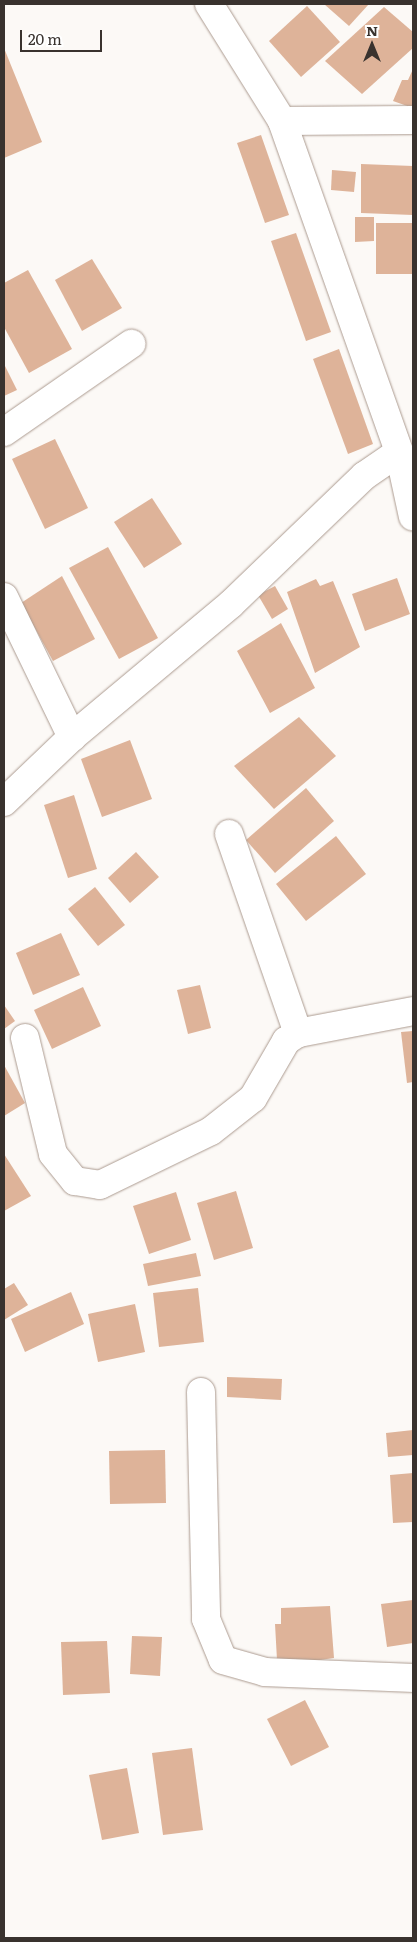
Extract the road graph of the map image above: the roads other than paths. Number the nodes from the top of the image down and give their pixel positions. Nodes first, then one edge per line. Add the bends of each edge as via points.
1 (209, 4) edge
2 (413, 120) edge
3 (282, 121) junction
4 (131, 344) dead end
5 (4, 432) edge
6 (399, 452) junction
7 (413, 517) edge
8 (4, 597) edge
9 (72, 737) junction
10 (4, 802) edge
11 (229, 834) dead end
12 (413, 1011) edge
13 (298, 1033) junction
14 (25, 1038) dead end
15 (201, 1392) dead end
16 (413, 1678) edge

1 - 3 street
2 - 3 street
3 - 6 street
4 - 5 street
6 - 7 street
6 - 9 street via 364,476 231,604
8 - 9 street
9 - 10 street
11 - 13 street
12 - 13 street
13 - 14 street via 286,1041 253,1098 211,1131 100,1185 75,1180 53,1154
15 - 16 street via 206,1619 223,1660 265,1672

